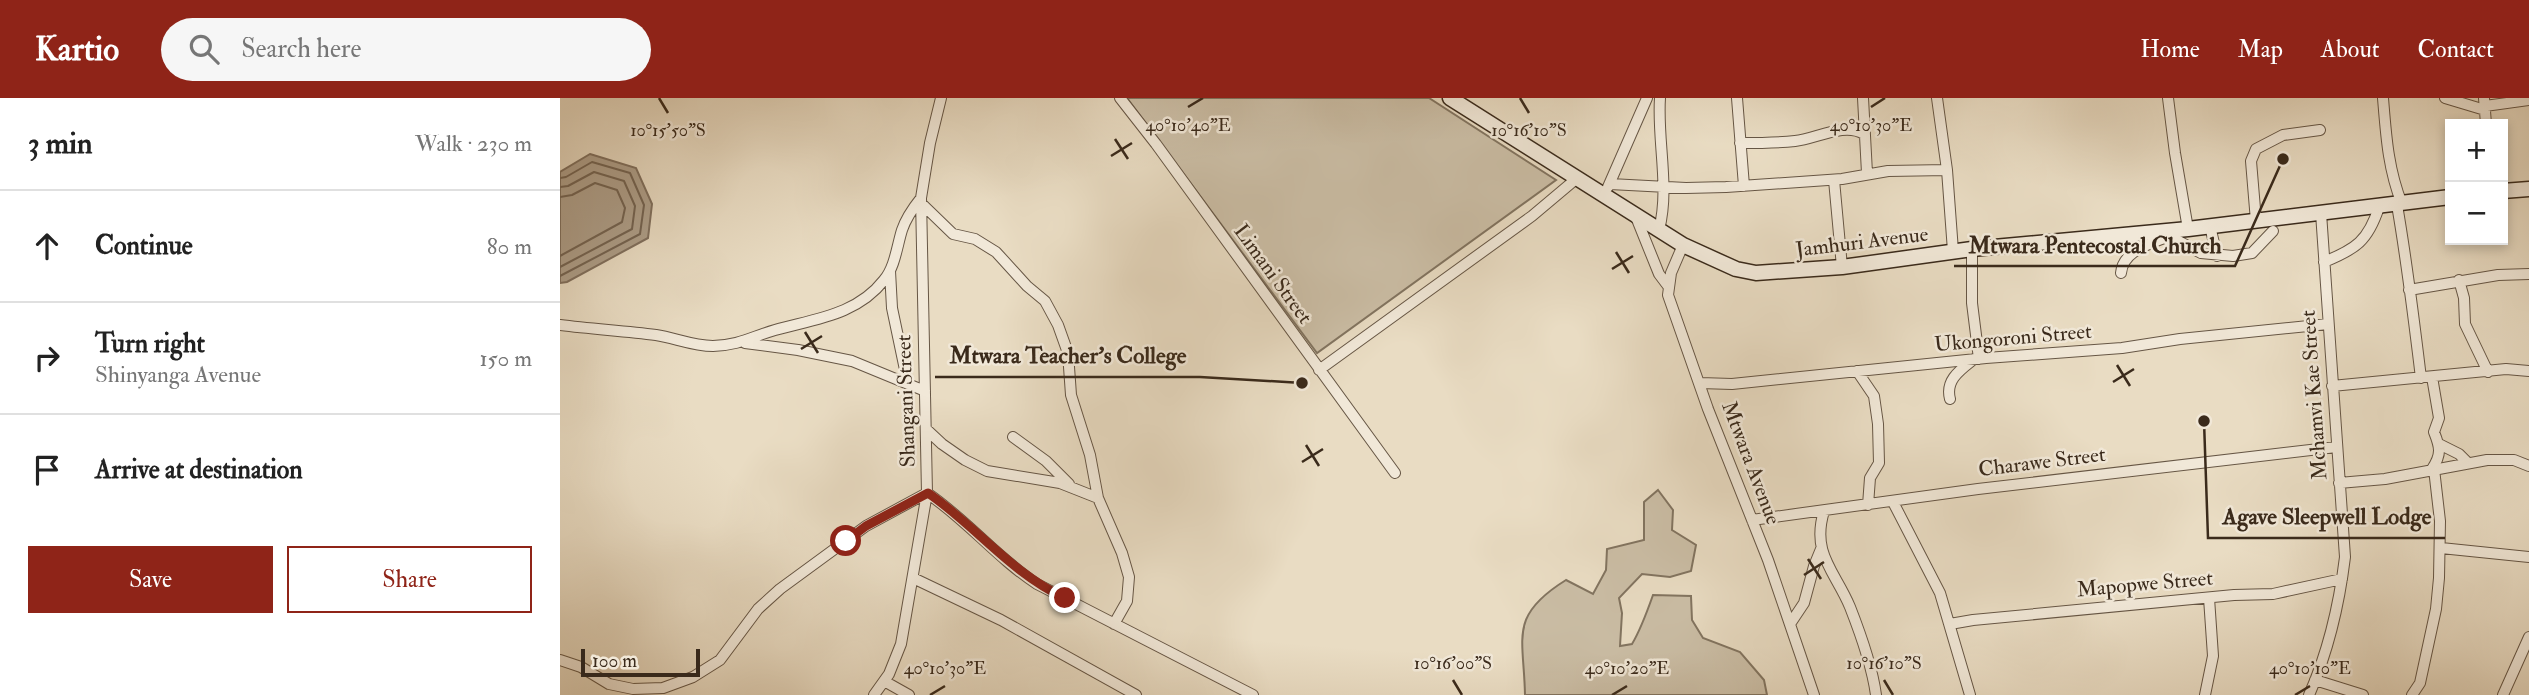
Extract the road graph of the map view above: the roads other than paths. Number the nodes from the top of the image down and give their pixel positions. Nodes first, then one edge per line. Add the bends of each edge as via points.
1 (941, 98) edge
2 (1120, 98) edge
3 (1450, 98) edge
4 (1647, 98) edge
5 (1660, 98) edge
6 (1737, 98) edge
7 (1863, 98) edge
8 (1937, 98) edge
9 (2168, 98) edge
10 (2383, 98) edge
11 (2445, 98) edge
12 (2529, 100) edge
13 (2484, 105) edge
14 (2320, 130) dead end
15 (1864, 134) junction
16 (1740, 143) junction
17 (1947, 170) junction
18 (1867, 173) junction
19 (1576, 179) junction
20 (1834, 180) junction
21 (1744, 186) junction
22 (1663, 187) junction
23 (2529, 189) edge
24 (1607, 190) junction
25 (2508, 191) edge
26 (2443, 198) edge
27 (921, 201) junction
28 (2399, 205) junction
29 (2379, 207) junction
30 (2321, 213) junction
31 (1634, 215) junction
32 (2256, 221) junction
33 (2210, 226) junction
34 (2188, 229) junction
35 (1659, 230) junction
36 (2273, 231) dead end
37 (1683, 245) junction
38 (1972, 249) junction
39 (1953, 251) junction
40 (2217, 256) junction
41 (2324, 262) junction
42 (1842, 267) junction
43 (890, 270) junction
44 (2121, 273) dead end
45 (2529, 274) edge
46 (2459, 280) junction
47 (1668, 286) junction
48 (2409, 290) junction
49 (2328, 324) junction
50 (560, 325) edge
51 (744, 343) junction
52 (1976, 359) junction
53 (1938, 363) junction
54 (1319, 370) junction
55 (1857, 371) junction
56 (2529, 371) edge
57 (2488, 372) junction
58 (1954, 376) junction
59 (2427, 377) junction
60 (1700, 383) junction
61 (908, 384) junction
62 (2332, 386) junction
63 (925, 391) junction
64 (1950, 399) dead end
65 (927, 429) junction
66 (1013, 437) dead end
67 (2439, 444) junction
68 (2336, 447) junction
69 (2468, 463) junction
70 (2529, 466) edge
71 (2433, 469) junction
72 (1395, 473) dead end
73 (2339, 483) junction
74 (1071, 486) junction
75 (928, 493) junction
76 (1098, 498) junction
77 (1893, 502) junction
78 (1868, 505) junction
79 (1824, 511) junction
80 (1752, 520) junction
81 (2441, 548) junction
82 (1821, 549) junction
83 (2529, 557) edge
84 (913, 579) junction
85 (2342, 579) junction
86 (2209, 598) junction
87 (1114, 624) junction
88 (1790, 624) junction
89 (1950, 624) junction
90 (2528, 640) edge
91 (560, 660) edge
92 (2315, 680) junction
93 (884, 681) junction
94 (874, 695) edge
95 (909, 695) edge
96 (1136, 695) edge
97 (1253, 695) edge
98 (1814, 695) edge
99 (1876, 695) edge
100 (1970, 695) edge
101 (2206, 695) edge
102 (2309, 695) edge
103 (2363, 695) edge
104 (2412, 695) edge
105 (2503, 695) edge

1 - 27 street, Shangani Street
2 - 54 street, Limani Street
3 - 19 street, Jamhuri Avenue
4 - 24 street
5 - 22 street
6 - 16 street
7 - 15 street
8 - 17 street
9 - 34 street
10 - 28 street
11 - 13 street
12 - 13 street
14 - 32 street via 2283,135 2256,149 2251,161
15 - 16 street via 1843,130 1799,141
15 - 18 street
16 - 21 street
17 - 18 street
17 - 39 street
18 - 20 street
19 - 24 street, Jamhuri Avenue
19 - 54 street
20 - 21 street
20 - 42 street
21 - 22 street
22 - 24 street
22 - 35 street
23 - 25 street
24 - 31 street, Jamhuri Avenue
26 - 28 street, Jamhuri Avenue
27 - 43 street via 908,216
27 - 63 street, Shangani Street
27 - 76 street via 953,234 975,239 996,252 1045,301 1066,344 1071,395
28 - 29 street, Jamhuri Avenue
28 - 48 street
29 - 30 street, Jamhuri Avenue
29 - 41 street via 2371,230 2357,246
30 - 32 street, Jamhuri Avenue
30 - 41 street, Mchamvi Kae Street
31 - 35 street, Jamhuri Avenue
31 - 47 street, Mtwara Avenue
32 - 33 street, Jamhuri Avenue
33 - 34 street, Jamhuri Avenue
33 - 40 street
34 - 38 street, Jamhuri Avenue
35 - 37 street, Jamhuri Avenue
36 - 40 street via 2252,253
37 - 42 street, Jamhuri Avenue via 1756,273
37 - 47 street
38 - 39 street, Jamhuri Avenue
38 - 52 street
39 - 42 street, Jamhuri Avenue
40 - 44 street via 2169,236 2136,251 2122,263
41 - 49 street, Mchamvi Kae Street
43 - 51 street via 870,295 833,316
43 - 61 street via 892,308
45 - 46 street
46 - 48 street
46 - 57 street via 2465,324
47 - 60 street, Mtwara Avenue
48 - 59 street
49 - 52 street, Ukongoroni Street
49 - 62 street, Mchamvi Kae Street
50 - 51 street via 697,345
51 - 61 street via 852,361
52 - 53 street, Ukongoroni Street
52 - 58 street
53 - 55 street, Ukongoroni Street
53 - 58 street
54 - 72 street, Limani Street
55 - 60 street, Ukongoroni Street
55 - 78 street via 1874,396 1878,424 1879,463 1870,478
56 - 57 street
57 - 59 street
58 - 64 street via 1948,386
59 - 62 street
59 - 67 street via 2440,418 2434,432
60 - 80 street, Mtwara Avenue
61 - 63 street
62 - 68 street, Mchamvi Kae Street
63 - 65 street, Shangani Street
65 - 74 street via 956,454 987,471
65 - 75 street, Shangani Street
66 - 74 street
67 - 69 street
67 - 71 street
68 - 73 street, Mchamvi Kae Street
68 - 77 street, Charawe Street
69 - 70 street via 2504,459
69 - 71 street
71 - 73 street
71 - 81 street
73 - 85 street, Mchamvi Kae Street via 2345,536
74 - 76 street
75 - 84 street, Shangani Street
75 - 87 street via 1023,574
75 - 91 street via 866,526 780,589 758,609 720,660 701,673 663,688 633,689 609,684
76 - 87 street via 1129,577 1127,601
77 - 78 street, Charawe Street
77 - 89 street via 1937,583
78 - 79 street, Charawe Street
79 - 80 street, Charawe Street
79 - 82 street
80 - 88 street, Mtwara Avenue
81 - 83 street
81 - 104 street via 2436,609 2420,684
82 - 88 street via 1804,603
82 - 99 street via 1850,607
84 - 93 street, Shangani Street via 901,644
84 - 96 street via 1000,620
85 - 86 street, Mapopwe Street via 2285,592
85 - 92 street, Mchamvi Kae Street via 2331,637
86 - 89 street, Mapopwe Street
86 - 101 street via 2213,656
87 - 97 street
88 - 98 street, Mtwara Avenue
89 - 100 street
90 - 105 street
92 - 102 street, Mchamvi Kae Street
92 - 103 street
93 - 94 street, Shangani Street
93 - 95 street

